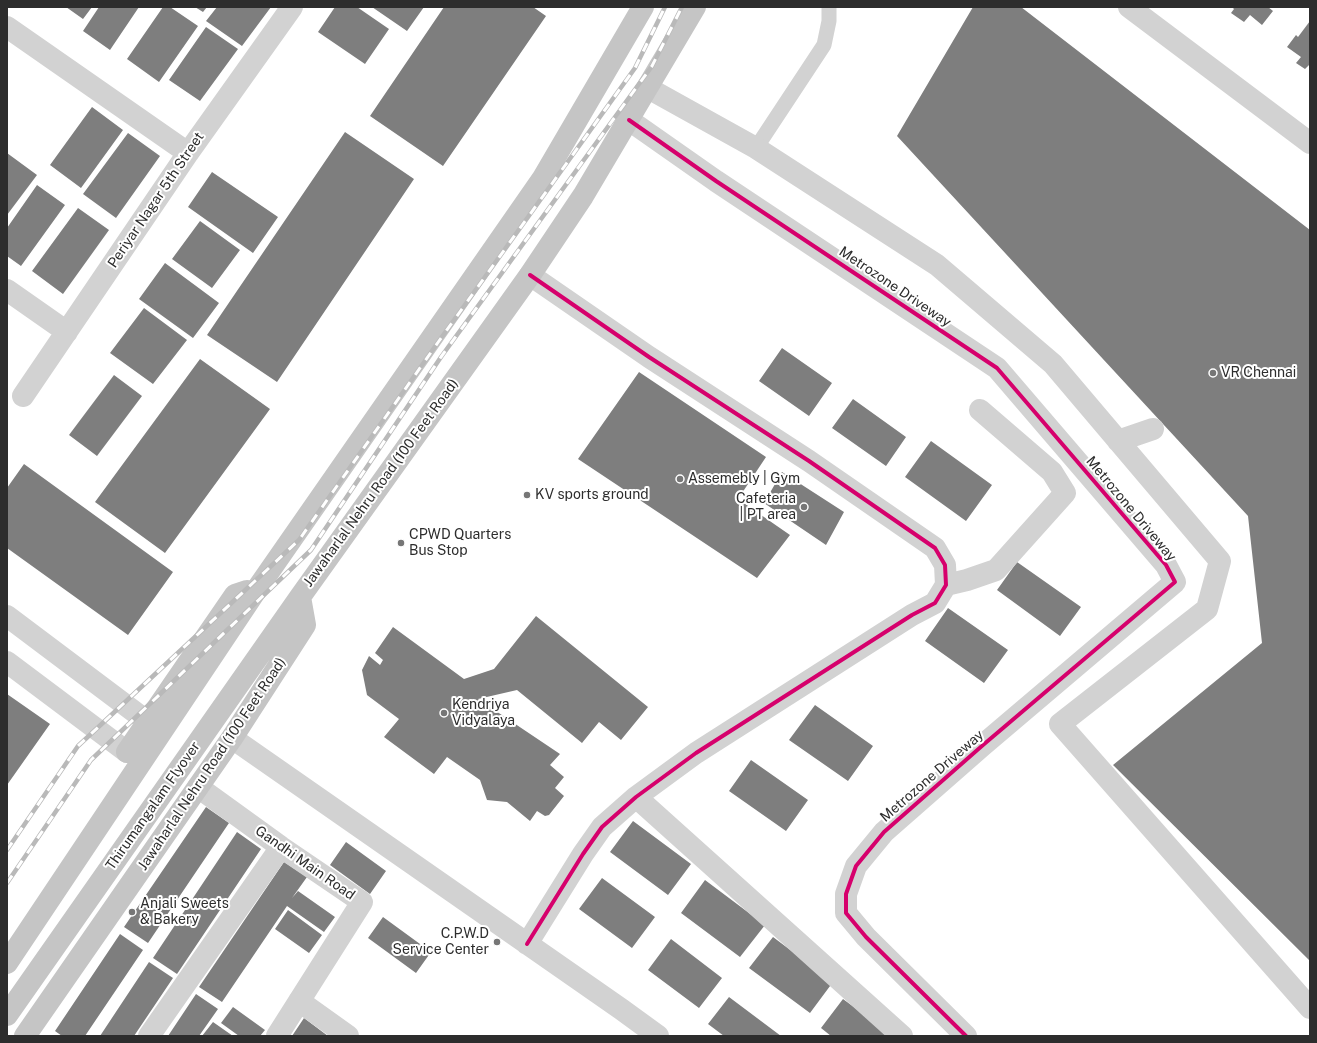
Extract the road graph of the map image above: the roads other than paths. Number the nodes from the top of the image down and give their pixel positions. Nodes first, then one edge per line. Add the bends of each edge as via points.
1 (292, 7) edge
2 (643, 7) edge
3 (695, 7) edge
4 (829, 7) edge
5 (1129, 7) edge
6 (7, 27) edge
7 (648, 88) junction
8 (629, 120) junction
9 (1310, 143) edge
10 (756, 148) junction
11 (188, 153) junction
12 (530, 275) junction
13 (7, 290) edge
14 (67, 332) junction
15 (23, 396) dead end
16 (980, 410) dead end
17 (1153, 429) dead end
18 (1118, 441) junction
19 (946, 585) junction
20 (259, 586) junction
21 (300, 597) junction
22 (7, 616) edge
23 (7, 662) edge
24 (148, 722) junction
25 (232, 738) junction
26 (127, 752) joint
27 (198, 787) junction
28 (636, 797) junction
29 (281, 846) junction
30 (527, 944) junction
31 (7, 963) edge
32 (299, 1001) junction
33 (1310, 1008) edge
34 (7, 1015) edge
35 (25, 1036) edge
36 (149, 1036) edge
37 (277, 1036) edge
38 (348, 1036) edge
39 (658, 1036) edge
40 (902, 1036) edge
41 (966, 1036) edge

1 - 11 street, Periyar Nagar 5th Street
2 - 20 main road via 543,178
3 - 7 main road, Jawaharlal Nehru Road (100 Feet Road)
4 - 10 lane via 824,45
5 - 9 street
6 - 11 street
7 - 8 main road, Jawaharlal Nehru Road (100 Feet Road)
7 - 10 street
8 - 12 main road, Jawaharlal Nehru Road (100 Feet Road) via 583,196
8 - 41 street, Metrozone Driveway via 722,186 997,368 1166,565 1176,582 884,832 856,866 846,894 846,913 866,937
10 - 18 street via 937,265 1053,364
11 - 14 street, Periyar Nagar 5th Street
12 - 19 street via 935,548 945,564
12 - 21 main road, Jawaharlal Nehru Road (100 Feet Road)
13 - 14 street
14 - 15 street, Periyar Nagar 5th Street
16 - 19 street via 1052,472 1065,493 996,570
17 - 18 street
18 - 33 street via 1220,561 1207,609 1060,724
19 - 28 street via 935,603 912,615 703,749
20 - 24 main road via 235,595
20 - 31 main road
21 - 25 main road, Jawaharlal Nehru Road (100 Feet Road) via 305,625
21 - 34 main road, Thirumangalam Flyover
22 - 24 street
23 - 26 street
24 - 26 main road
25 - 27 main road, Jawaharlal Nehru Road (100 Feet Road)
25 - 30 street
27 - 29 street, Gandhi Main Road
27 - 35 main road, Jawaharlal Nehru Road (100 Feet Road)
28 - 30 street via 602,826
28 - 40 street
29 - 32 street, Gandhi Main Road via 362,902
29 - 36 street
30 - 39 street
32 - 37 street, Gandhi Main Road
32 - 38 street

